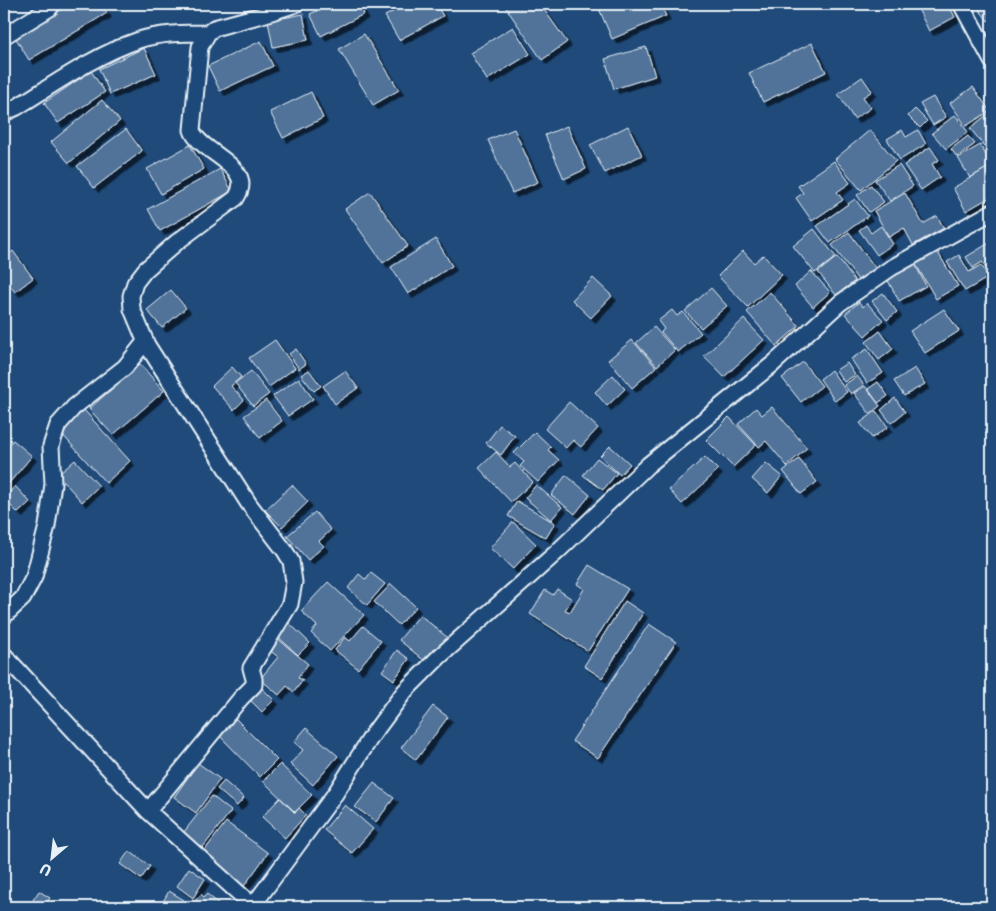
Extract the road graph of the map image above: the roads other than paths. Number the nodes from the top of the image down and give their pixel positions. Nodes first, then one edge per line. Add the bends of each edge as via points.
1 (296, 4) edge
2 (961, 4) edge
3 (50, 8) dead end
4 (208, 33) junction
5 (4, 36) edge
6 (992, 61) edge
7 (4, 113) edge
8 (992, 212) edge
9 (145, 342) junction
10 (4, 616) edge
11 (4, 655) edge
12 (148, 811) junction
13 (253, 907) edge

1 - 4 street via 214,28
2 - 6 street
3 - 5 street
4 - 7 street via 177,33 140,40 96,59
4 - 9 street via 200,48 192,130 196,138 232,166 240,182 240,193 177,242 135,283 132,309
8 - 13 street via 891,268 840,303 773,364 648,465 557,552 439,657 397,702
9 - 10 street via 125,367 74,407 58,425 50,446 53,484 47,526 34,577 23,598
9 - 12 street via 249,504 285,551 291,561 294,582 290,604 251,668 254,685
11 - 12 street
12 - 13 street

